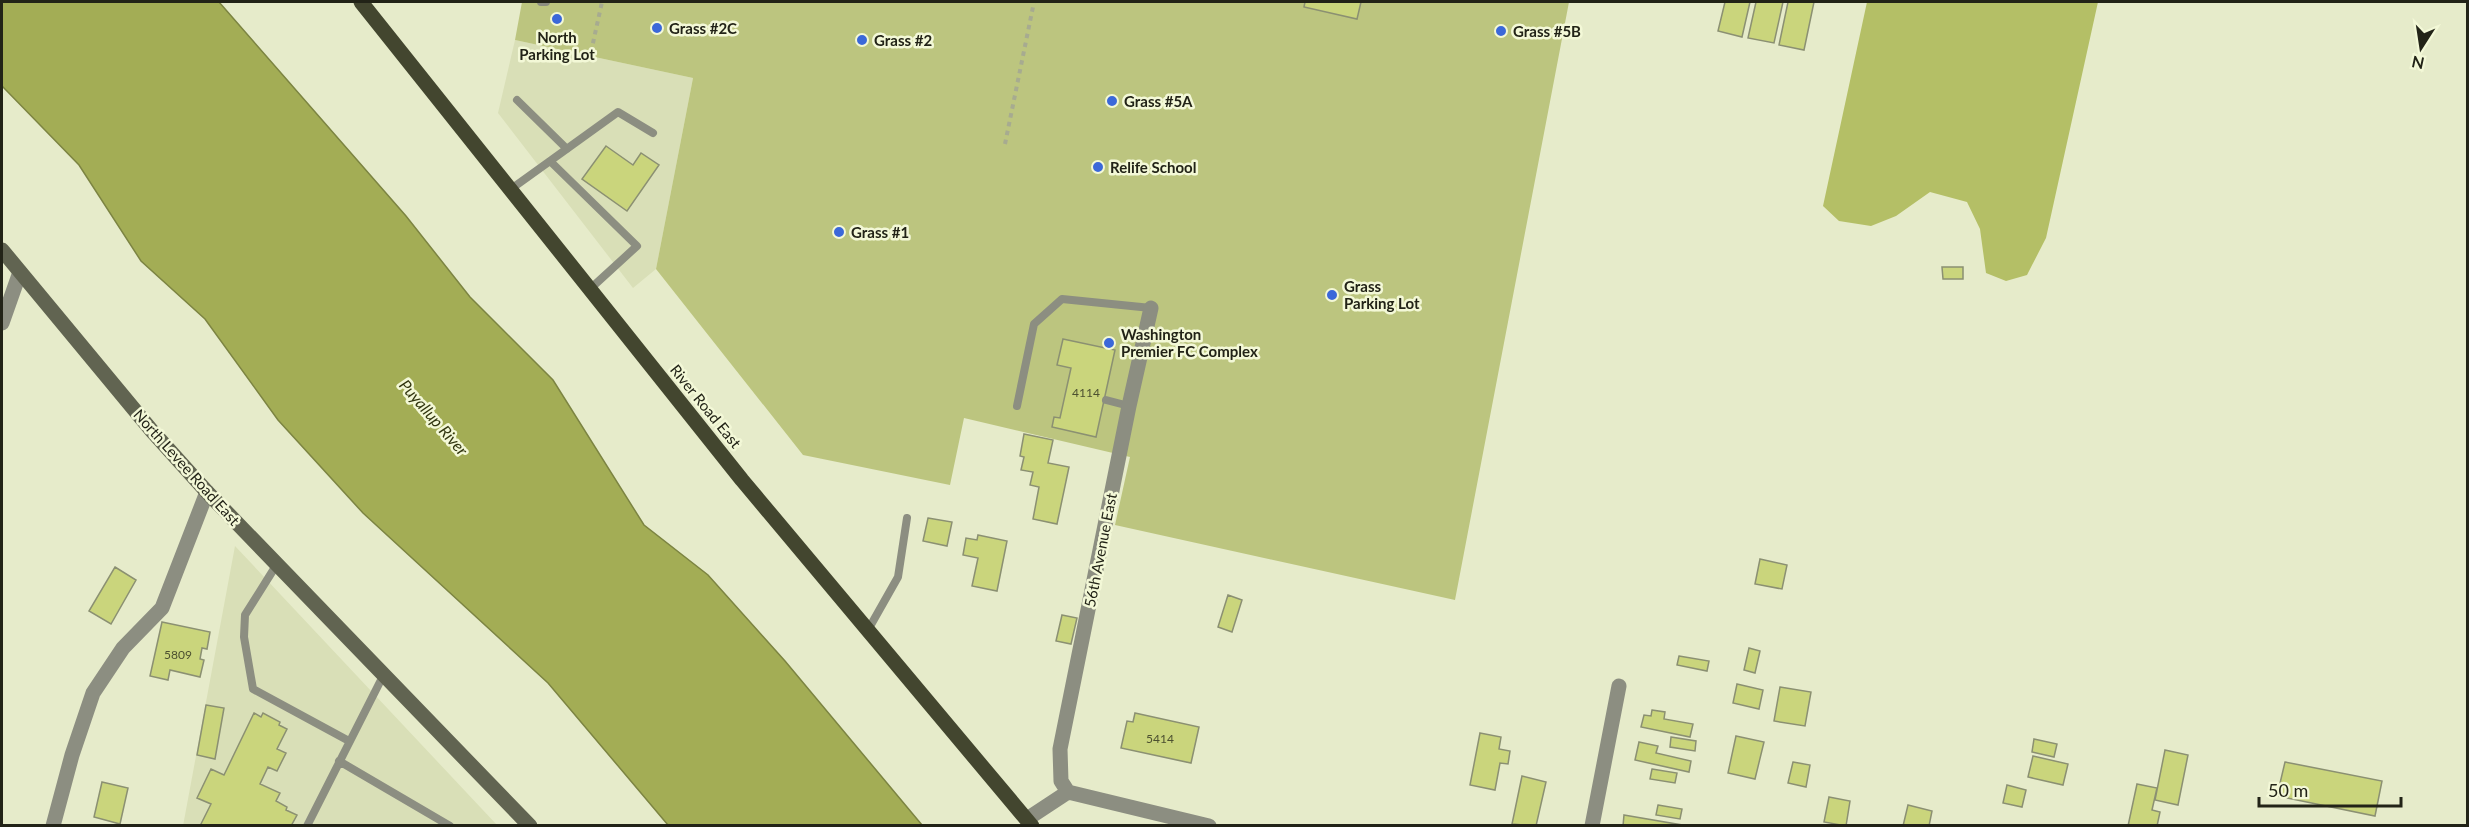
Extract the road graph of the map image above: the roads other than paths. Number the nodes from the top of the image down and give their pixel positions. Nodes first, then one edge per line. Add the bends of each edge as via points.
1 (361, 2) edge
2 (541, 2) edge
3 (546, 2) edge
4 (518, 100) dead end
5 (653, 134) dead end
6 (567, 149) junction
7 (550, 161) junction
8 (511, 189) junction
9 (2, 250) edge
10 (20, 272) junction
11 (590, 289) junction
12 (1151, 308) joint
13 (2, 323) edge
14 (1106, 400) dead end
15 (1017, 406) dead end
16 (1129, 406) junction
17 (207, 492) junction
18 (907, 518) dead end
19 (277, 564) junction
20 (868, 630) junction
21 (384, 674) junction
22 (1619, 686) dead end
23 (350, 741) junction
24 (339, 761) junction
25 (1068, 792) junction
26 (1029, 822) edge
27 (53, 825) edge
28 (307, 825) edge
29 (450, 825) edge
30 (530, 825) edge
31 (1209, 825) edge
32 (1593, 825) edge

1 - 8 main road, River Road East
2 - 3 lane
4 - 6 lane
5 - 6 lane via 618,112
6 - 7 lane
7 - 8 lane
7 - 11 lane via 637,246
8 - 11 main road, River Road East
9 - 10 street, North Levee Road East
10 - 13 street
10 - 17 street, North Levee Road East
11 - 20 main road, River Road East
12 - 15 lane via 1062,299 1034,324
12 - 16 street, 56th Avenue East
14 - 16 lane
16 - 25 street, 56th Avenue East via 1060,749 1061,782
17 - 19 street, North Levee Road East
17 - 27 street via 162,608 123,648 93,693
18 - 20 lane via 898,577
19 - 21 street, North Levee Road East
19 - 23 lane via 245,615 244,637 253,689
20 - 26 main road, River Road East
21 - 23 lane
21 - 30 street, North Levee Road East
22 - 32 street
23 - 24 lane
24 - 28 lane
24 - 29 lane
25 - 26 street
25 - 31 street

